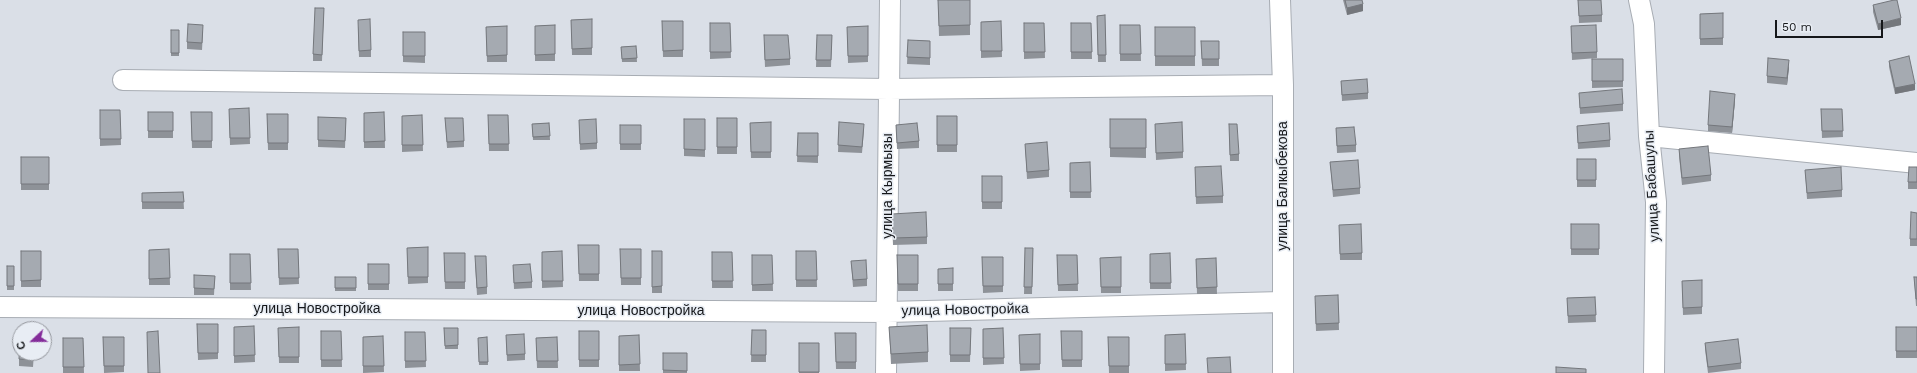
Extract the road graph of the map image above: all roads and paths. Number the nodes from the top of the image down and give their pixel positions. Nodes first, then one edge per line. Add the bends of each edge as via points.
1 (890, 0) edge
2 (1280, 0) edge
3 (1639, 0) edge
4 (123, 80) dead end
5 (1283, 85) junction
6 (889, 89) junction
7 (1649, 136) junction
8 (1917, 163) edge
9 (1282, 302) junction
10 (0, 307) edge
11 (887, 312) junction
12 (886, 373) edge
13 (1283, 373) edge
14 (1654, 373) edge

1 - 6 street, улица Кырмызы
2 - 5 street, улица Балкыбекова
3 - 7 street, улица Бабашулы via 1644,24
4 - 6 street
5 - 6 street
5 - 9 street, улица Балкыбекова
6 - 11 street, улица Кырмызы
7 - 8 street
7 - 14 street, улица Бабашулы via 1656,202
9 - 11 street, улица Новостройка
9 - 13 street, улица Балкыбекова
10 - 11 street, улица Новостройка
11 - 12 street, улица Кырмызы

